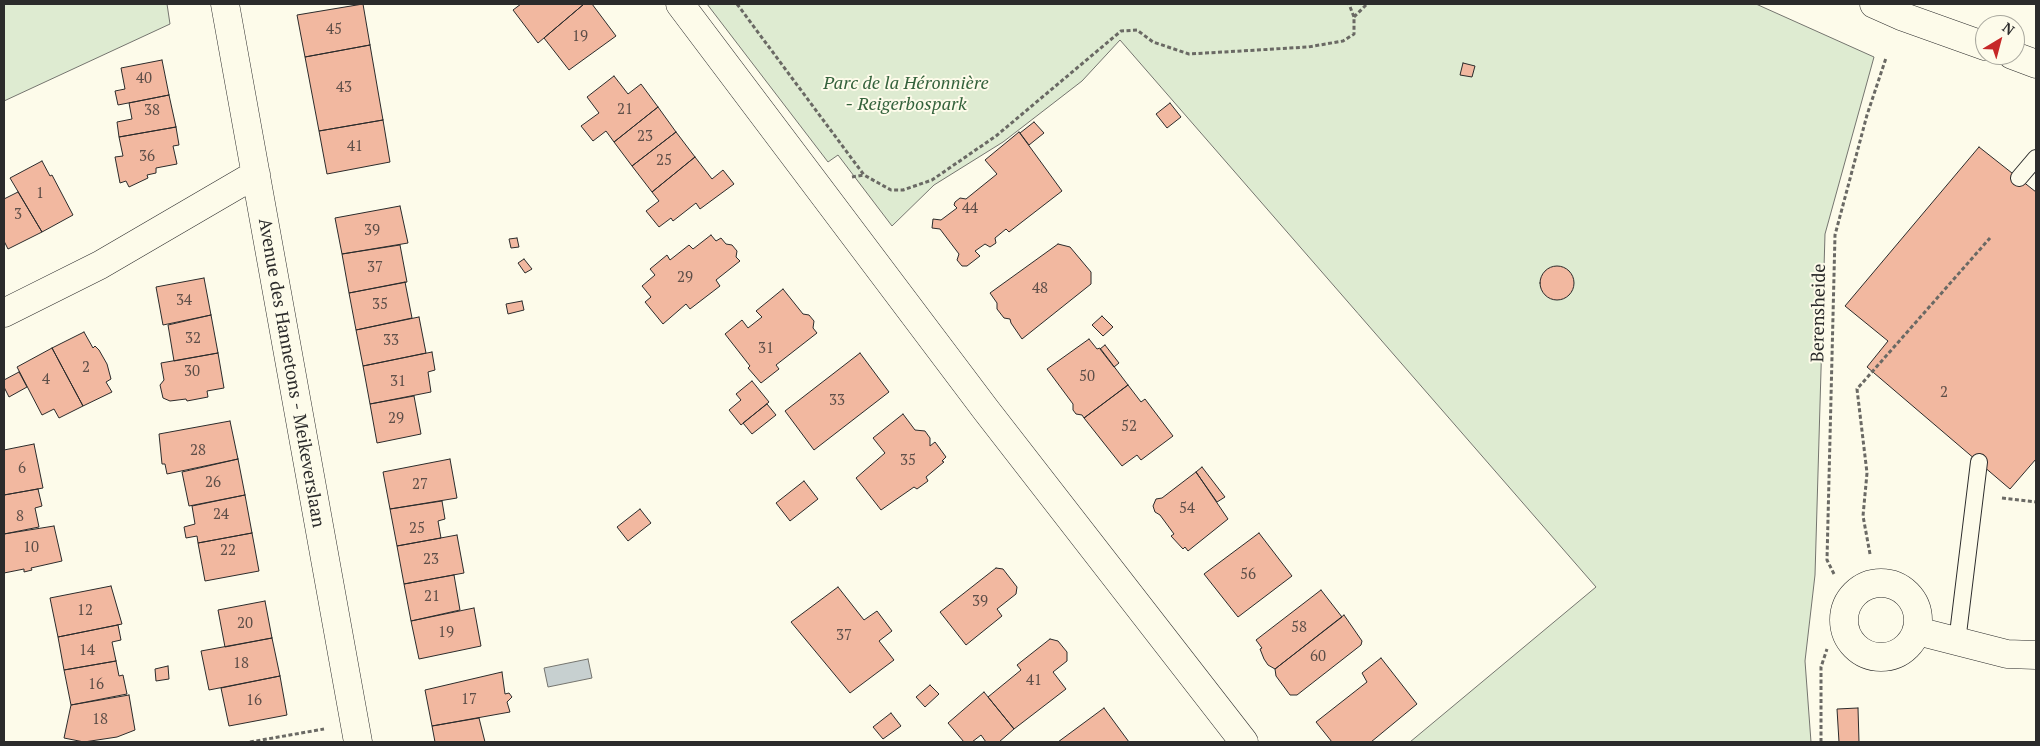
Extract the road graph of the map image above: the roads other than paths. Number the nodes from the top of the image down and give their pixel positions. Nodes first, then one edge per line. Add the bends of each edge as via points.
1 (225, 4) edge
2 (680, 4) edge
3 (1874, 4) edge
4 (1975, 42) edge
5 (2036, 158) edge
6 (256, 174) junction
7 (2019, 178) dead end
8 (4, 313) edge
9 (1979, 462) dead end
10 (1917, 631) dead end
11 (1957, 642) junction
12 (2036, 655) edge
13 (358, 742) edge
14 (1244, 742) edge

1 - 6 street, Avenue des Hannetons - Meikeverslaan
2 - 14 street via 986,410
3 - 4 street
5 - 7 lane
6 - 8 street via 100,265
6 - 13 street, Avenue des Hannetons - Meikeverslaan
9 - 11 lane
10 - 11 street
11 - 12 street via 2006,654

